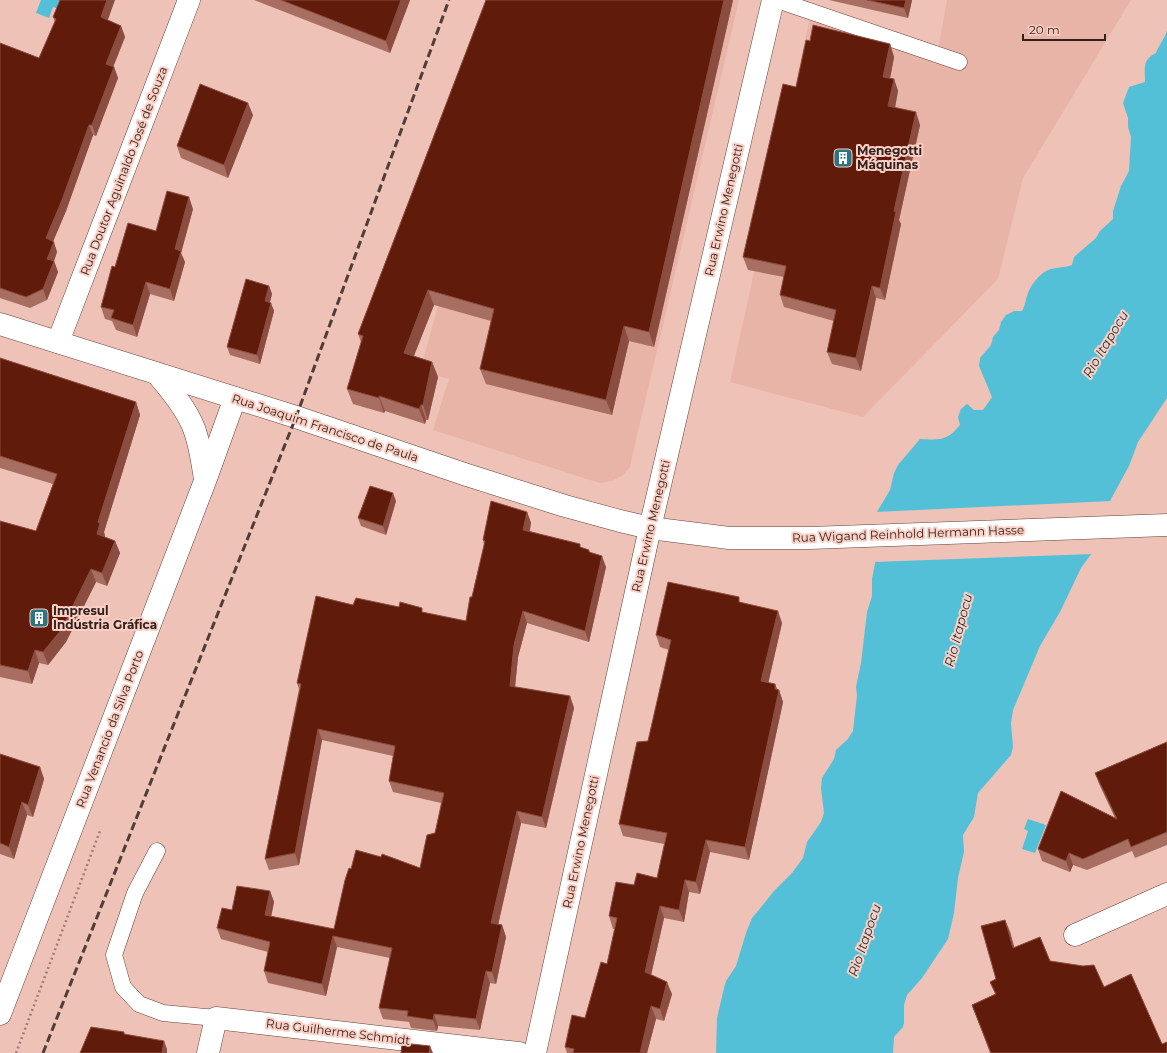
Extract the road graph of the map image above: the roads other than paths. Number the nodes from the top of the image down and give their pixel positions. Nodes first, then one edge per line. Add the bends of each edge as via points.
1 (190, 0) edge
2 (773, 0) edge
3 (777, 0) edge
4 (959, 62) dead end
5 (0, 324) edge
6 (58, 342) junction
7 (158, 375) junction
8 (234, 398) junction
9 (205, 481) junction
10 (1167, 525) edge
11 (650, 528) junction
12 (157, 851) dead end
13 (1167, 894) edge
14 (1075, 935) dead end
15 (0, 1014) edge
16 (216, 1018) junction
17 (208, 1053) edge
18 (519, 1053) edge
19 (535, 1053) edge

1 - 6 street, Rua Doutor Aguinaldo José de Souza
2 - 11 street, Rua Erwino Menegotti
3 - 4 lane
5 - 6 street, Rua Joaquim Francisco de Paula
6 - 7 street, Rua Joaquim Francisco de Paula
7 - 8 street, Rua Joaquim Francisco de Paula
7 - 9 street via 174,394 193,426 201,453
8 - 9 street, Rua Venancio da Silva Porto
8 - 11 street, Rua Joaquim Francisco de Paula via 557,504
9 - 15 street, Rua Venancio da Silva Porto
10 - 11 street, Rua Wigand Reinhold Hermann Hasse via 810,538 729,538
11 - 19 street, Rua Erwino Menegotti
12 - 16 lane via 135,893 114,955 123,988 138,1004 163,1014
13 - 14 street
16 - 17 street
16 - 18 street, Rua Guilherme Schmidt

